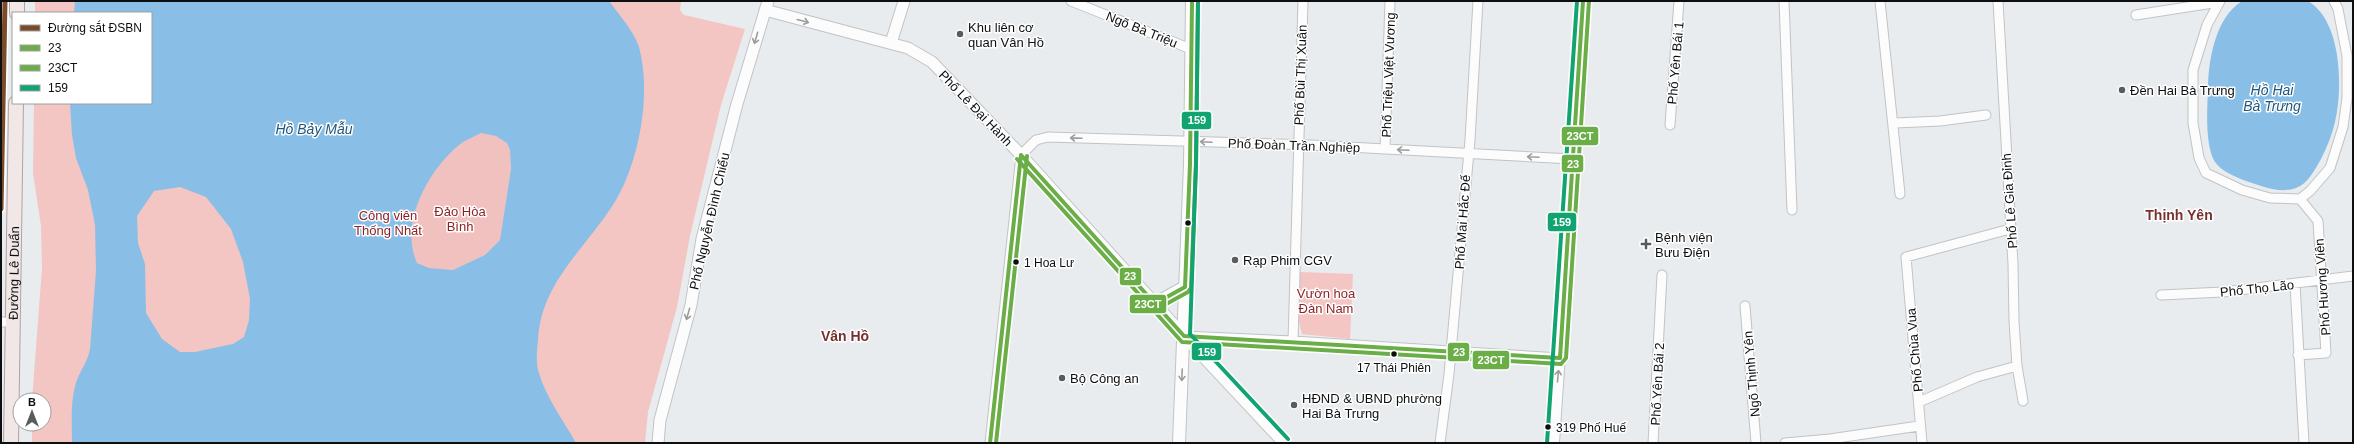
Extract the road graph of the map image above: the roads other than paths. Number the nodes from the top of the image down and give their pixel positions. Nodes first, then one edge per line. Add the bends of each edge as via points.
1 (17, 1) edge
2 (904, 1) edge
3 (1071, 1) edge
4 (1192, 1) edge
5 (1303, 1) edge
6 (1390, 1) edge
7 (1478, 1) edge
8 (1583, 1) edge
9 (1679, 1) edge
10 (1784, 1) edge
11 (1880, 1) edge
12 (1998, 1) edge
13 (2334, 1) edge
14 (2219, 2) edge
15 (767, 6) edge
16 (17, 12) edge
17 (2136, 15) dead end
18 (891, 43) junction
19 (1191, 49) junction
20 (16, 104) edge
21 (1986, 115) dead end
22 (1895, 123) junction
23 (1670, 125) dead end
24 (1190, 141) junction
25 (1298, 145) junction
26 (1385, 149) junction
27 (1468, 153) junction
28 (1021, 154) junction
29 (1572, 159) junction
30 (1900, 194) dead end
31 (2300, 199) junction
32 (1792, 210) dead end
33 (2010, 229) junction
34 (1662, 275) dead end
35 (2353, 276) edge
36 (2321, 279) junction
37 (2294, 284) junction
38 (1185, 287) junction
39 (2161, 295) dead end
40 (1156, 303) junction
41 (1745, 306) dead end
42 (7, 322) edge
43 (1184, 336) junction
44 (1293, 341) junction
45 (1451, 352) junction
46 (2298, 355) junction
47 (1560, 358) junction
48 (2017, 366) junction
49 (2023, 401) dead end
50 (1918, 402) junction
51 (1919, 426) junction
52 (11, 443) edge
53 (658, 443) edge
54 (990, 443) edge
55 (1179, 443) edge
56 (1284, 443) edge
57 (1440, 443) edge
58 (1553, 443) edge
59 (1653, 443) edge
60 (1756, 443) edge
61 (1785, 443) edge
62 (1922, 443) edge
63 (2304, 443) edge

1 - 16 main road
2 - 18 street
3 - 19 street, Ngõ Bà Triệu
4 - 19 main road
5 - 25 street, Phố Bùi Thị Xuân
6 - 26 street, Phố Triệu Việt Vương
7 - 27 street, Phố Mai Hắc Đế
8 - 29 main road
9 - 23 street, Phố Yên Bái 1
10 - 32 street
11 - 22 street via 1890,106
12 - 33 street, Phố Lê Gia Đỉnh
13 - 31 street via 2338,9 2347,56 2347,98 2343,127 2330,168 2310,192
14 - 17 street
14 - 31 street via 2207,25 2193,70 2193,123 2199,158 2206,173 2242,190 2270,198
15 -> 18 street, Phố Lê Đại Hành
15 -> 53 street, Phố Nguyễn Đình Chiểu via 737,104 702,239 691,305 661,413
18 - 28 street, Phố Lê Đại Hành via 918,53 932,62
19 - 24 main road
20 - 42 main road, Đường Lê Duẩn
21 - 22 street
22 - 30 street
25 -> 24 street, Phố Đoàn Trần Nghiệp
24 -> 28 street, Phố Đoàn Trần Nghiệp via 1048,137 1036,140
24 - 38 main road
25 - 26 street, Phố Đoàn Trần Nghiệp
25 - 44 street, Phố Bùi Thị Xuân
27 -> 26 street, Phố Đoàn Trần Nghiệp
29 -> 27 street, Phố Đoàn Trần Nghiệp
27 - 45 street, Phố Mai Hắc Đế
28 - 40 street, Phố Lê Đại Hành
28 - 54 street
29 - 47 main road
31 - 36 street, Phố Hương Viên via 2318,221
33 - 48 street, Phố Lê Gia Đỉnh
33 - 50 street, Phố Chùa Vua via 1906,257
34 - 59 street, Phố Yên Bái 2
35 - 36 street, Phố Thọ Lão
36 - 37 street, Phố Thọ Lão
36 - 46 street, Phố Hương Viên via 2326,353
37 - 39 street, Phố Thọ Lão via 2222,292
37 - 46 street
38 - 40 main road
38 - 43 main road
40 - 43 street, Phố Lê Đại Hành
41 - 60 street, Ngõ Thịnh Yên
42 - 52 main road, Đường Lê Duẩn
43 - 44 street
43 -> 55 main road
43 - 56 street, Phố Lê Đại Hành
44 - 45 street
45 - 47 street
45 - 57 street, Phố Mai Hắc Đế
46 - 63 street
58 -> 47 main road
48 - 49 street, Phố Lê Gia Đỉnh
48 - 50 street via 1976,377
50 - 51 street, Phố Chùa Vua
51 - 61 street
51 - 62 street, Phố Chùa Vua

